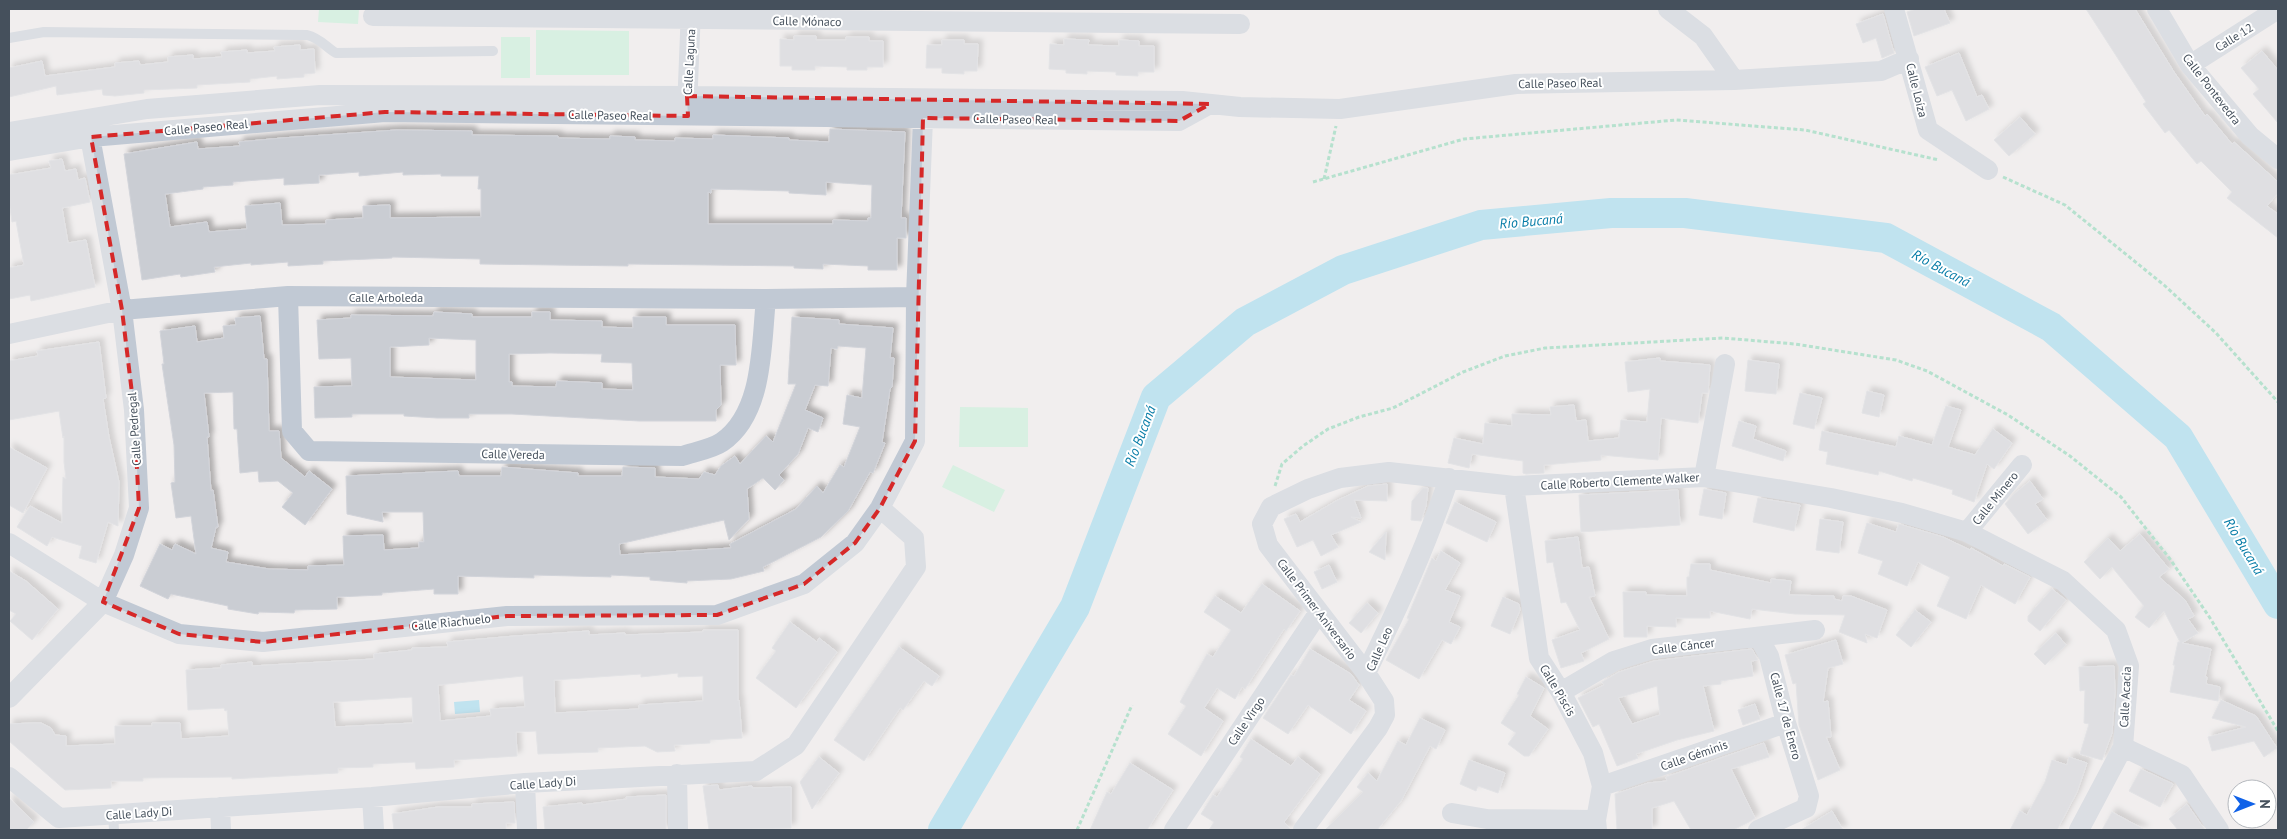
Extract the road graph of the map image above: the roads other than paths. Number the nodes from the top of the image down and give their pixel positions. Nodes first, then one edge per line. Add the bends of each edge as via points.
1 (1668, 9) edge
2 (1894, 9) edge
3 (2157, 9) edge
4 (2278, 9) edge
5 (551, 13) edge
6 (692, 14) edge
7 (373, 16) dead end
8 (1206, 17) edge
9 (1240, 24) dead end
10 (9, 38) edge
11 (493, 51) dead end
12 (1909, 59) junction
13 (2190, 65) junction
14 (1734, 80) junction
15 (687, 96) junction
16 (1210, 104) junction
17 (688, 116) junction
18 (923, 118) junction
19 (89, 128) junction
20 (9, 132) edge
21 (9, 152) edge
22 (2278, 159) edge
23 (1988, 170) road end
24 (288, 296) junction
25 (916, 298) junction
26 (766, 299) junction
27 (122, 310) junction
28 (9, 334) edge
29 (1725, 364) dead end
30 (2022, 465) dead end
31 (1704, 477) junction
32 (1449, 478) junction
33 (1514, 486) junction
34 (880, 508) junction
35 (1968, 532) junction
36 (9, 543) edge
37 (1268, 545) joint
38 (2060, 580) joint
39 (103, 602) junction
40 (1318, 612) junction
41 (1815, 630) dead end
42 (1759, 638) junction
43 (1366, 673) junction
44 (1561, 692) junction
45 (9, 698) edge
46 (1786, 723) junction
47 (2122, 747) junction
48 (677, 774) junction
49 (9, 777) edge
50 (525, 783) junction
51 (1602, 786) junction
52 (372, 797) junction
53 (220, 807) junction
54 (1452, 813) dead end
55 (114, 823) edge
56 (1597, 825) edge
57 (221, 830) edge
58 (374, 830) edge
59 (527, 830) edge
60 (678, 830) edge
61 (1174, 830) edge
62 (1303, 830) edge
63 (1758, 830) edge
64 (2079, 830) edge
65 (2219, 830) edge

1 - 14 street via 1703,36
2 - 12 street, Calle Loíza
3 - 13 street, Calle Pontevedra
4 - 13 street, Calle 12
5 - 6 street, Calle Mónaco
5 - 7 street, Calle Mónaco
6 - 8 street, Calle Mónaco
6 - 15 street, Calle Laguna
8 - 9 street, Calle Mónaco
10 - 11 lane via 53,32 298,34 314,36 336,53
12 - 14 street, Calle Paseo Real via 1881,71
12 - 23 street, Calle Loíza via 1928,130
13 - 22 street, Calle Pontevedra via 2250,136
14 - 16 street, Calle Paseo Real via 1516,84 1340,109
15 - 16 street, Calle Paseo Real via 1182,101
15 - 17 street, Calle Laguna
15 - 19 street, Calle Paseo Real via 320,95 147,109
16 - 18 street, Calle Paseo Real via 1179,121
17 - 18 street, Calle Paseo Real
17 - 19 street, Calle Paseo Real via 385,112
18 - 25 street, Calle Riachuelo
19 - 20 street, Calle Paseo Real
19 - 21 street, Calle Paseo Real
19 - 27 street, Calle Pedregal
24 - 26 street, Calle Arboleda
24 - 26 street, Calle Vereda via 292,431 309,451 682,456 722,443 747,416 756,386
24 - 27 street, Calle Arboleda
25 - 26 street, Calle Arboleda
25 - 34 street, Calle Riachuelo via 915,441
27 - 28 street, Calle Arboleda
27 - 39 street, Calle Pedregal via 134,410 139,508 124,555
29 - 31 street
30 - 35 street, Calle Minero
31 - 33 street, Calle Roberto Clemente Walker
31 - 35 street, Calle Roberto Clemente Walker via 1902,513
32 - 33 street, Calle Roberto Clemente Walker
32 - 37 street, Calle Roberto Clemente Walker via 1389,472 1340,478 1271,507 1262,524
32 - 43 street, Calle Leo via 1425,546
33 - 44 street, Calle Piscis via 1540,658
34 - 39 street, Calle Riachuelo via 855,543 804,584 717,615 507,616 262,642 179,634
34 - 48 street, Calle Lady Di via 914,538 916,567 796,745 756,771
35 - 38 street, Calle Roberto Clemente Walker
36 - 39 street, Calle Riachuelo
37 - 40 street, Calle Primer Aniversario
38 - 47 street, Calle Acacia via 2116,630 2129,666
39 - 45 street, Calle Pedregal
40 - 43 street, Calle Primer Aniversario
40 - 61 street, Calle Virgo
41 - 42 street, Calle Cáncer
42 - 44 street, Calle Cáncer via 1644,652 1614,661
42 - 46 street, Calle 17 de Enero via 1770,656
43 - 62 street, Calle Leo via 1384,701 1385,715
44 - 51 street, Calle Piscis via 1593,752
46 - 51 street, Calle Géminis
46 - 63 street, Calle 17 de Enero via 1808,796 1806,808
47 - 64 street, Calle Acacia
47 - 65 street via 2182,775
48 - 50 street, Calle Lady Di
48 - 60 street
49 - 55 street, Calle Lady Di via 59,818
50 - 52 street, Calle Lady Di
50 - 59 street
51 - 56 street, Calle Piscis
52 - 53 street, Calle Lady Di
52 - 58 street
53 - 55 street, Calle Lady Di
53 - 57 street
54 - 56 street via 1487,819

